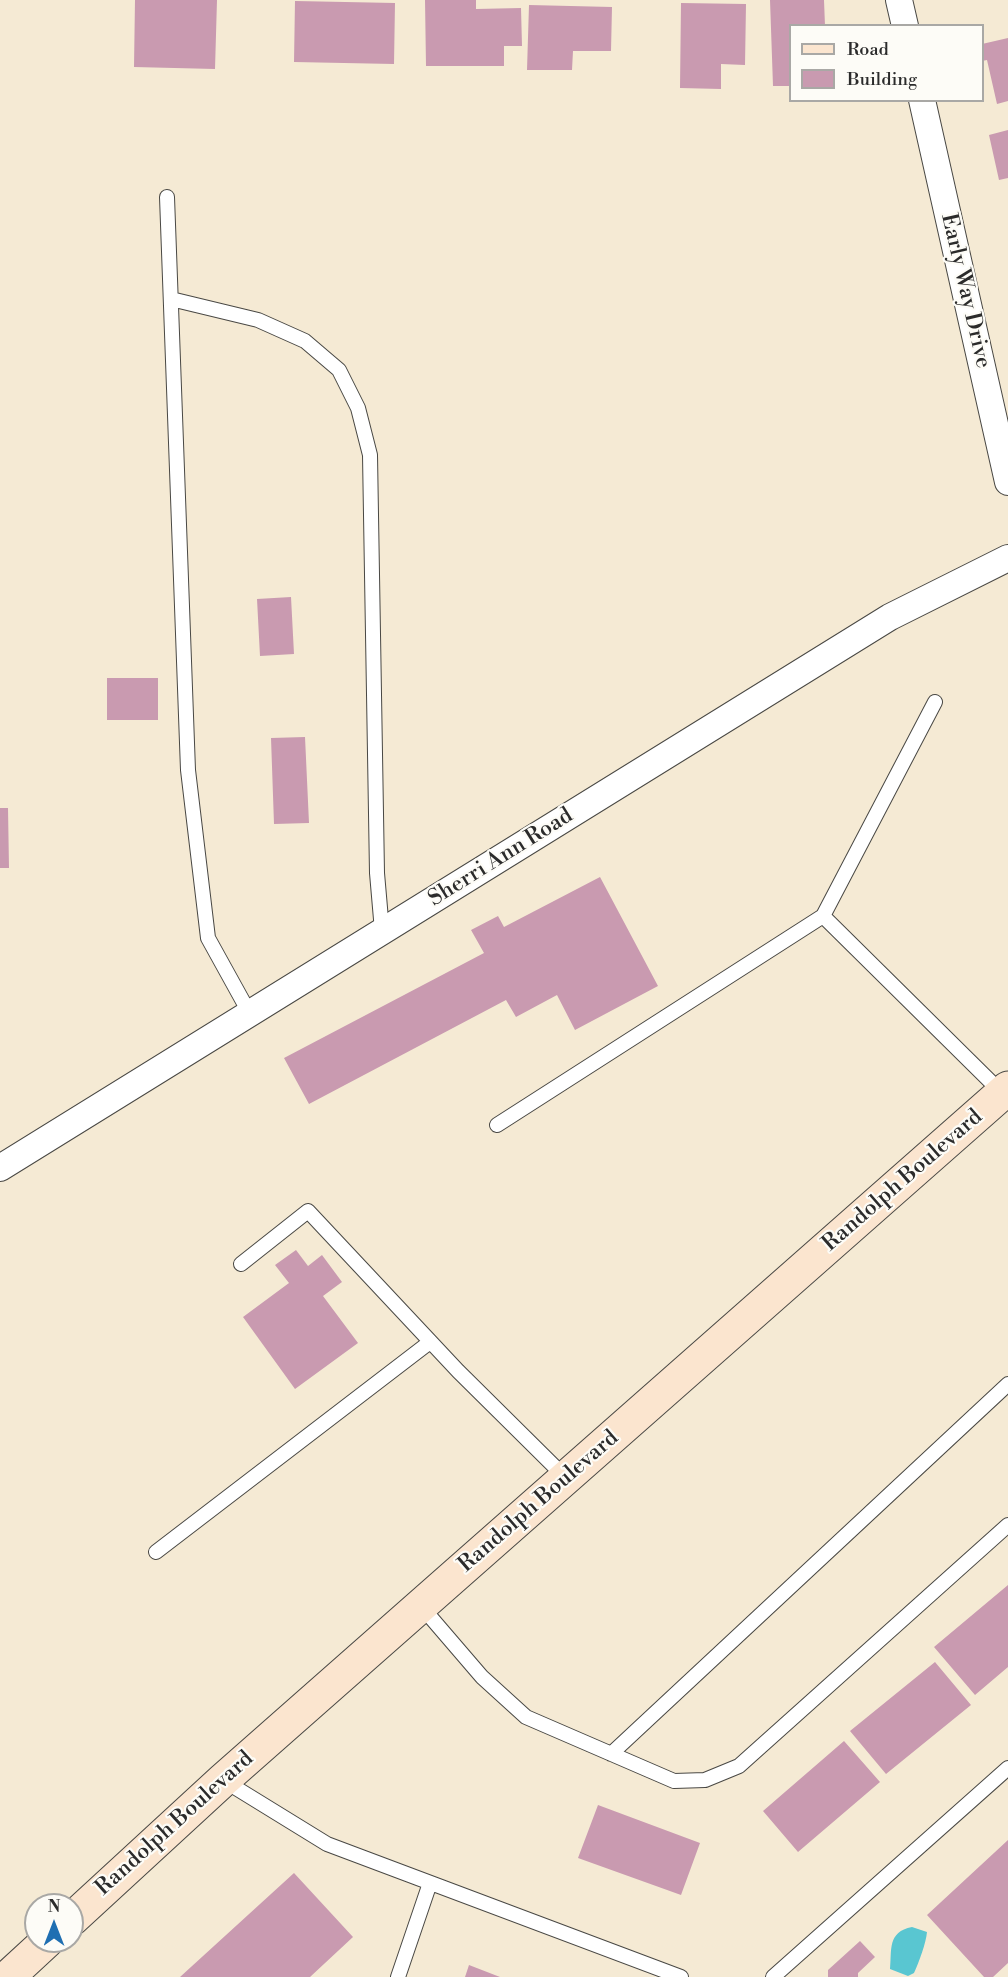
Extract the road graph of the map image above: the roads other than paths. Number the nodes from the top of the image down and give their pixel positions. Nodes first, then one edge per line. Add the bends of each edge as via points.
1 (899, 0) edge
2 (905, 24) edge
3 (922, 102) edge
4 (167, 197) dead end
5 (171, 299) junction
6 (1008, 482) edge
7 (1008, 558) edge
8 (935, 702) dead end
9 (823, 916) junction
10 (382, 931) junction
11 (250, 1014) junction
12 (1005, 1091) edge
13 (497, 1125) dead end
14 (2, 1162) edge
15 (241, 1264) dead end
16 (430, 1342) junction
17 (1008, 1384) edge
18 (566, 1478) junction
19 (1008, 1525) edge
20 (156, 1552) dead end
21 (421, 1606) junction
22 (611, 1754) junction
23 (1008, 1768) edge
24 (223, 1780) junction
25 (430, 1883) junction
26 (84, 1907) edge
27 (35, 1953) edge
28 (8, 1977) edge
29 (398, 1977) edge
30 (681, 1977) edge
31 (773, 1977) edge

1 - 2 street
3 - 6 street, Early Way Drive
4 - 5 lane
5 - 10 lane via 258,320 305,341 339,370 358,408 370,455 377,873
5 - 11 lane via 188,770 208,938
7 - 10 street, Sherri Ann Road via 890,616
8 - 9 lane
9 - 12 lane
9 - 13 lane
10 - 11 street, Sherri Ann Road
11 - 14 street, Sherri Ann Road
12 - 18 main road, Randolph Boulevard
15 - 16 lane via 308,1211
16 - 18 lane
16 - 20 lane
17 - 22 lane
18 - 21 main road, Randolph Boulevard
19 - 22 lane via 739,1766 705,1780 674,1781
21 - 22 lane via 482,1677 526,1718
21 - 24 main road, Randolph Boulevard
23 - 31 lane
24 - 25 lane via 327,1844
24 - 26 main road, Randolph Boulevard
25 - 29 lane
25 - 30 lane
27 - 28 main road

